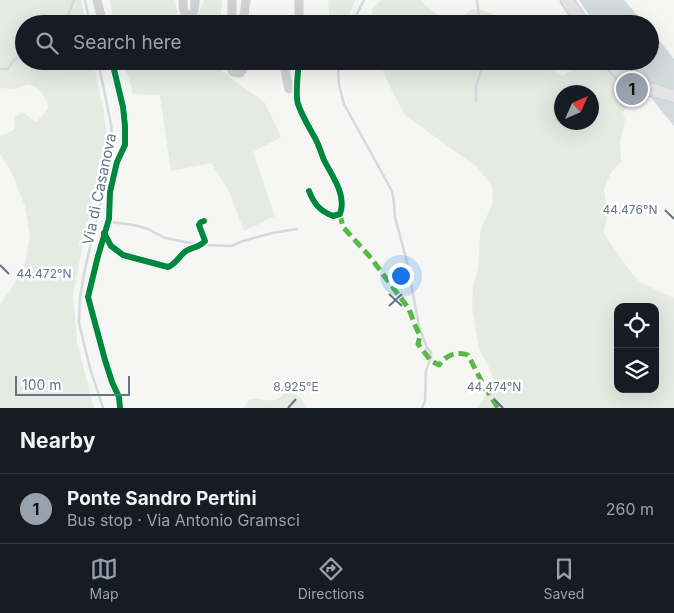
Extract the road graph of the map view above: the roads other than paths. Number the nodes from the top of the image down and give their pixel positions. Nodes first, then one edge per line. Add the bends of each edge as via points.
1 (97, 0) edge
2 (182, 0) edge
3 (195, 0) edge
4 (232, 0) edge
5 (246, 0) edge
6 (299, 0) edge
7 (567, 0) edge
8 (101, 15) edge
9 (232, 15) edge
10 (244, 15) edge
11 (299, 15) edge
12 (577, 15) edge
13 (114, 70) edge
14 (232, 70) edge
15 (243, 70) edge
16 (285, 70) edge
17 (298, 70) edge
18 (617, 70) edge
19 (288, 89) dead end
20 (674, 96) edge
21 (309, 191) dead end
22 (204, 221) dead end
23 (104, 233) junction
24 (120, 408) edge

1 - 8 street
2 - 3 street via 186,15 194,12
4 - 9 street
5 - 10 street
6 - 11 street
7 - 12 main road
13 - 23 street, Via di Casanova via 123,107 125,144 117,162
14 - 15 street via 240,73
16 - 19 street
17 - 21 street via 298,102 338,185 340,214 326,214 314,203
18 - 20 main road via 628,82
22 - 23 street via 199,224 202,244 186,251 168,267 123,255 111,246
23 - 24 street, Via di Casanova via 88,297

